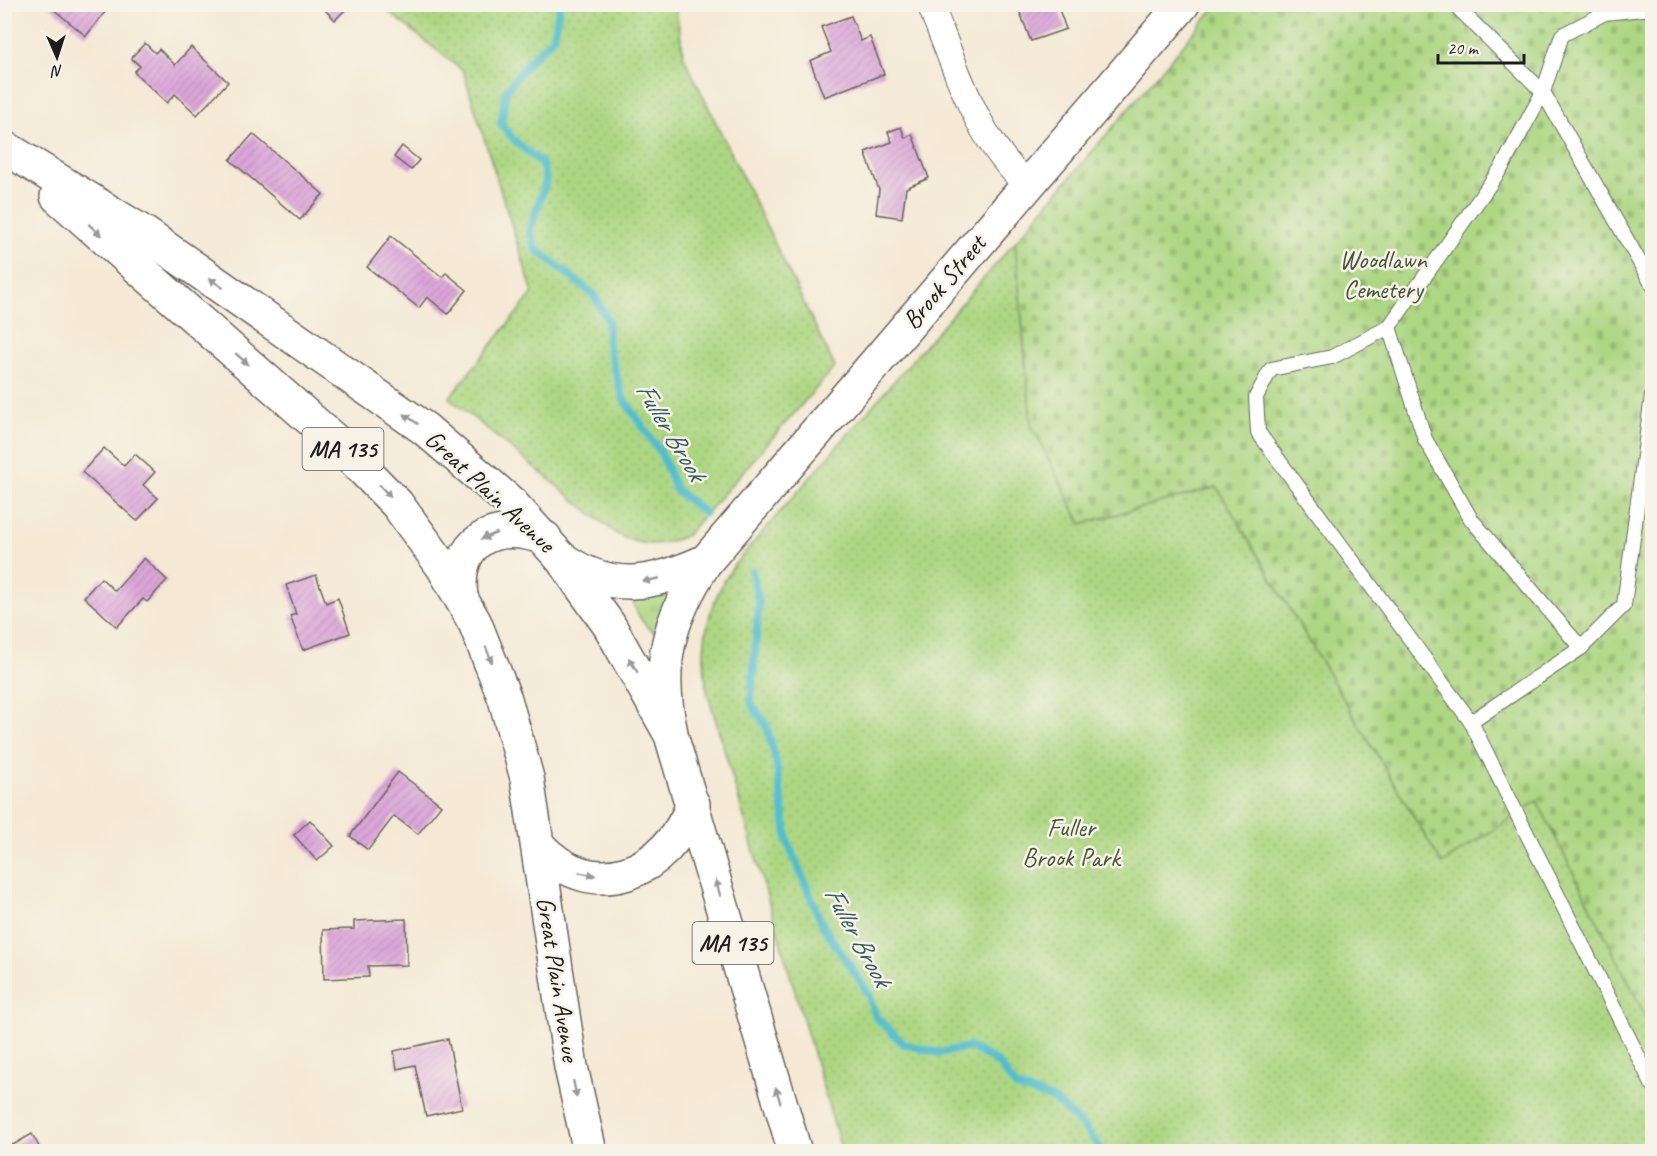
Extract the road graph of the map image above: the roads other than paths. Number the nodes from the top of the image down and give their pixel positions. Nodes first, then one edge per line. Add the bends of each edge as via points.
1 (930, 4) edge
2 (1183, 4) edge
3 (1454, 4) edge
4 (1653, 8) edge
5 (1543, 92) junction
6 (4, 148) edge
7 (1027, 184) junction
8 (1653, 284) edge
9 (1389, 327) junction
10 (1653, 396) edge
11 (553, 548) junction
12 (706, 561) junction
13 (461, 597) junction
14 (1581, 648) junction
15 (1471, 722) junction
16 (671, 735) junction
17 (693, 804) junction
18 (538, 845) junction
19 (1653, 1084) edge
20 (590, 1152) edge
21 (795, 1152) edge

1 - 7 street via 980,123 1001,157
2 - 7 main road, Brook Street
3 - 5 lane
4 - 5 lane via 1605,13 1562,35
5 - 8 lane
5 - 9 lane via 1502,167
11 -> 6 main road, Great Plain Avenue / MA 135 via 512,504 425,429 144,233
6 -> 13 main road, Great Plain Avenue / MA 135 via 370,475 413,524
7 - 12 main road, Brook Street
9 - 14 lane via 1425,439 1471,519
9 - 15 lane via 1332,357 1271,369 1256,397 1258,432
10 - 14 lane via 1624,605
12 -> 11 main road, Brook Street via 670,576 617,582 588,574
11 -> 13 main road via 517,530 479,540 463,559
16 -> 11 main road, Great Plain Avenue / MA 135 via 609,625
12 - 16 main road, Brook Street via 676,616 665,654 664,694
13 -> 18 main road, Great Plain Avenue / MA 135 via 486,649 515,728
14 - 15 lane
15 - 19 lane
16 - 17 main road, Great Plain Avenue / MA 135
18 -> 17 main road via 558,864 580,873 605,876 634,872 672,845
21 -> 17 main road, Great Plain Avenue / MA 135
18 -> 20 main road, Great Plain Avenue / MA 135 via 571,1067

